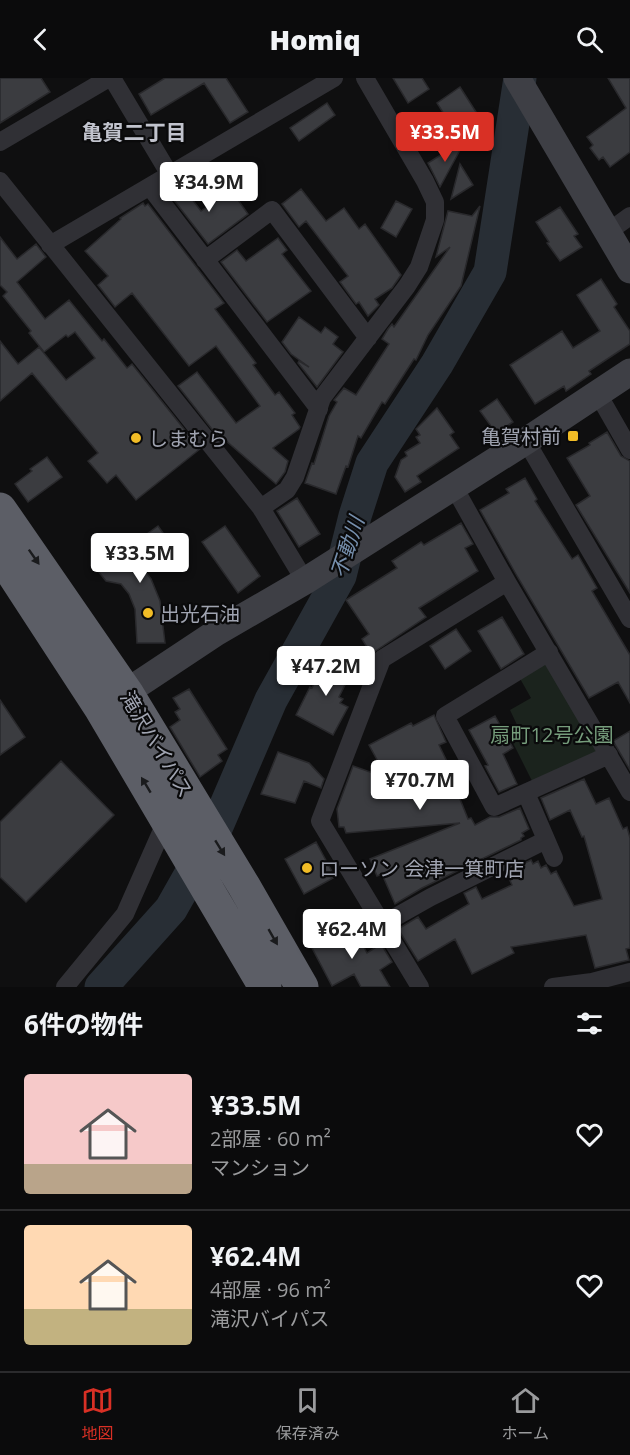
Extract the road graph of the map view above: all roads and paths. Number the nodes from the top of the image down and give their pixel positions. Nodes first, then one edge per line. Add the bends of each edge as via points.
1 (111, 78) edge
2 (334, 78) edge
3 (366, 78) edge
4 (517, 78) edge
5 (0, 142) edge
6 (170, 175) junction
7 (0, 181) edge
8 (150, 187) junction
9 (630, 216) edge
10 (608, 232) junction
11 (50, 245) junction
12 (205, 260) junction
13 (630, 270) edge
14 (368, 338) junction
15 (630, 372) edge
16 (598, 394) junction
17 (319, 409) junction
18 (526, 441) junction
19 (630, 450) edge
20 (454, 487) junction
21 (261, 508) junction
22 (0, 509) edge
23 (0, 554) edge
24 (310, 578) junction
25 (507, 582) junction
26 (630, 619) edge
27 (549, 652) junction
28 (114, 701) junction
29 (609, 754) junction
30 (630, 792) edge
31 (526, 793) junction
32 (180, 821) junction
33 (546, 840) junction
34 (554, 858) dead end
35 (383, 924) junction
36 (630, 972) edge
37 (65, 987) edge
38 (265, 987) edge
39 (302, 987) edge
40 (420, 987) edge
41 (553, 987) edge

1 - 5 street
1 - 6 street
2 - 6 street
3 - 14 street via 435,202 435,220 419,267
4 - 10 street
6 - 8 street
7 - 11 street
8 - 11 street
8 - 12 street
9 - 10 street
10 - 13 street
11 - 21 street
12 - 14 street via 272,210
12 - 17 street
14 - 17 street via 322,398
15 - 16 street
16 - 18 street
16 - 19 street
17 - 21 street via 295,477 287,490
18 - 20 street
18 - 26 street
20 - 24 street
20 - 25 street
21 - 24 street
22 -> 28 highway, 滝沢バイパス
23 - 28 highway, 滝沢バイパス
24 - 28 street via 217,632
25 - 27 street
25 - 35 street via 382,659 320,822
27 - 29 street
27 - 31 street via 446,717 494,807
28 - 32 highway, 滝沢バイパス
29 - 30 street
29 - 31 street
31 - 33 street
32 - 37 street via 125,914
32 - 38 highway, 滝沢バイパス via 218,907
32 -> 39 highway, 滝沢バイパス via 244,886
33 - 34 street
33 - 35 street
35 - 40 street
36 - 41 street

